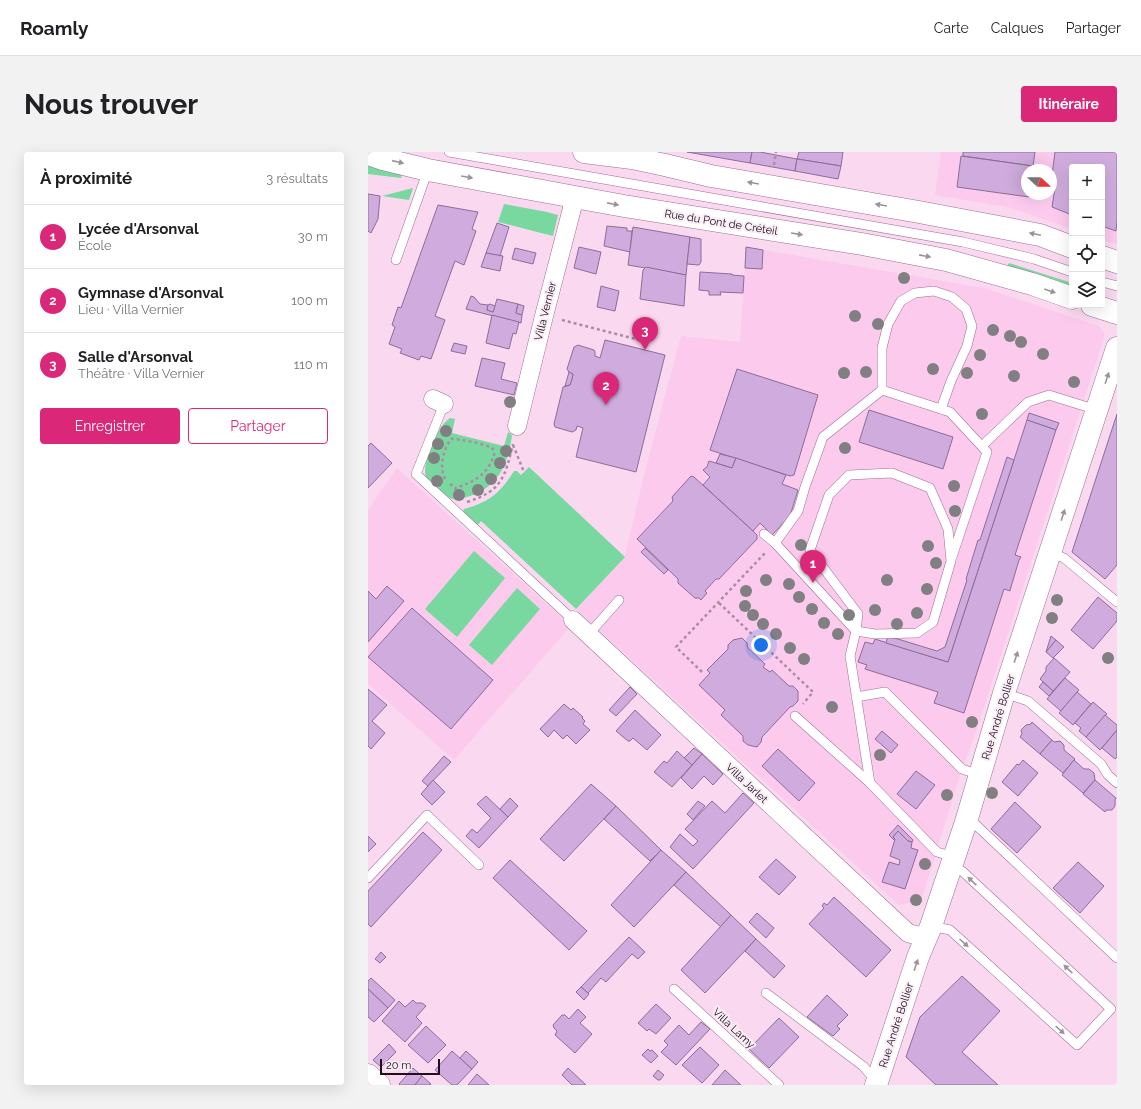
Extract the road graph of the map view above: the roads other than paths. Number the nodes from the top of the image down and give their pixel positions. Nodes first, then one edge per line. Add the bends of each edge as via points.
1 (449, 152) edge
2 (584, 152) edge
3 (368, 154) edge
4 (428, 170) junction
5 (575, 197) junction
6 (1069, 246) edge
7 (1105, 258) edge
8 (396, 260) dead end
9 (1117, 262) edge
10 (1069, 271) edge
11 (1105, 283) edge
12 (1117, 286) edge
13 (1069, 297) edge
14 (1101, 308) edge
15 (1117, 313) edge
16 (1117, 348) edge
17 (882, 390) junction
18 (439, 402) dead end
19 (941, 409) junction
20 (1097, 410) junction
21 (517, 426) road end
22 (982, 446) junction
23 (764, 534) dead end
24 (775, 543) junction
25 (1051, 552) junction
26 (951, 561) junction
27 (619, 600) dead end
28 (1117, 602) edge
29 (573, 620) joint
30 (856, 631) junction
31 (588, 635) junction
32 (1004, 693) junction
33 (856, 697) junction
34 (794, 716) road end
35 (980, 775) junction
36 (870, 783) junction
37 (1117, 783) edge
38 (966, 822) junction
39 (952, 863) junction
40 (479, 865) dead end
41 (368, 878) edge
42 (928, 932) junction
43 (1117, 958) edge
44 (674, 989) dead end
45 (766, 993) dead end
46 (368, 1075) edge
47 (880, 1084) edge
48 (379, 1085) edge
49 (779, 1085) edge

1 - 10 lane, Rue du Pont de Créteil via 963,242 1034,259
6 -> 2 main road via 1033,234 711,176 632,158
3 -> 4 main road, Rue du Pont de Créteil
4 -> 5 main road, Rue du Pont de Créteil
4 - 8 lane
5 -> 13 main road, Rue du Pont de Créteil via 946,260
5 - 21 street, Villa Vernier
7 - 9 main road
11 - 12 lane
14 - 15 main road
20 -> 16 main road, Rue André Bollier
17 - 19 lane
17 - 19 lane via 882,348 888,324 901,301 915,293 934,291 952,297 966,308 972,326 967,346
17 - 24 lane via 823,437 798,511
18 - 29 lane via 416,474
19 - 22 lane via 950,412
20 - 22 lane via 1049,395 1028,402
25 -> 20 main road, Rue André Bollier
22 - 26 lane via 987,452
23 - 24 lane
24 - 30 lane
25 - 28 lane via 1064,558
32 -> 25 main road, Rue André Bollier
26 - 30 lane via 933,622 917,633 875,634
26 - 30 lane via 948,529 930,488 892,473 849,475 829,496 810,550 858,614
27 - 31 lane
29 - 31 street, Villa Jarlet
30 - 33 lane via 850,656
31 - 42 street, Villa Jarlet via 908,933
32 - 35 main road, Rue André Bollier
32 - 37 lane via 1028,701 1101,764
33 - 35 lane via 885,692 962,769
33 - 36 lane
34 - 36 lane
35 - 38 main road, Rue André Bollier
36 - 39 lane via 937,852
38 - 39 main road, Rue André Bollier
38 - 43 lane via 976,825
39 - 42 main road, Rue André Bollier
42 -> 39 lane via 950,930 1077,1045 1111,1009
40 - 41 lane via 427,815
47 -> 42 main road, Rue André Bollier via 918,957
44 - 49 lane, Villa Lamy
45 - 47 lane via 863,1066
46 - 48 main road

